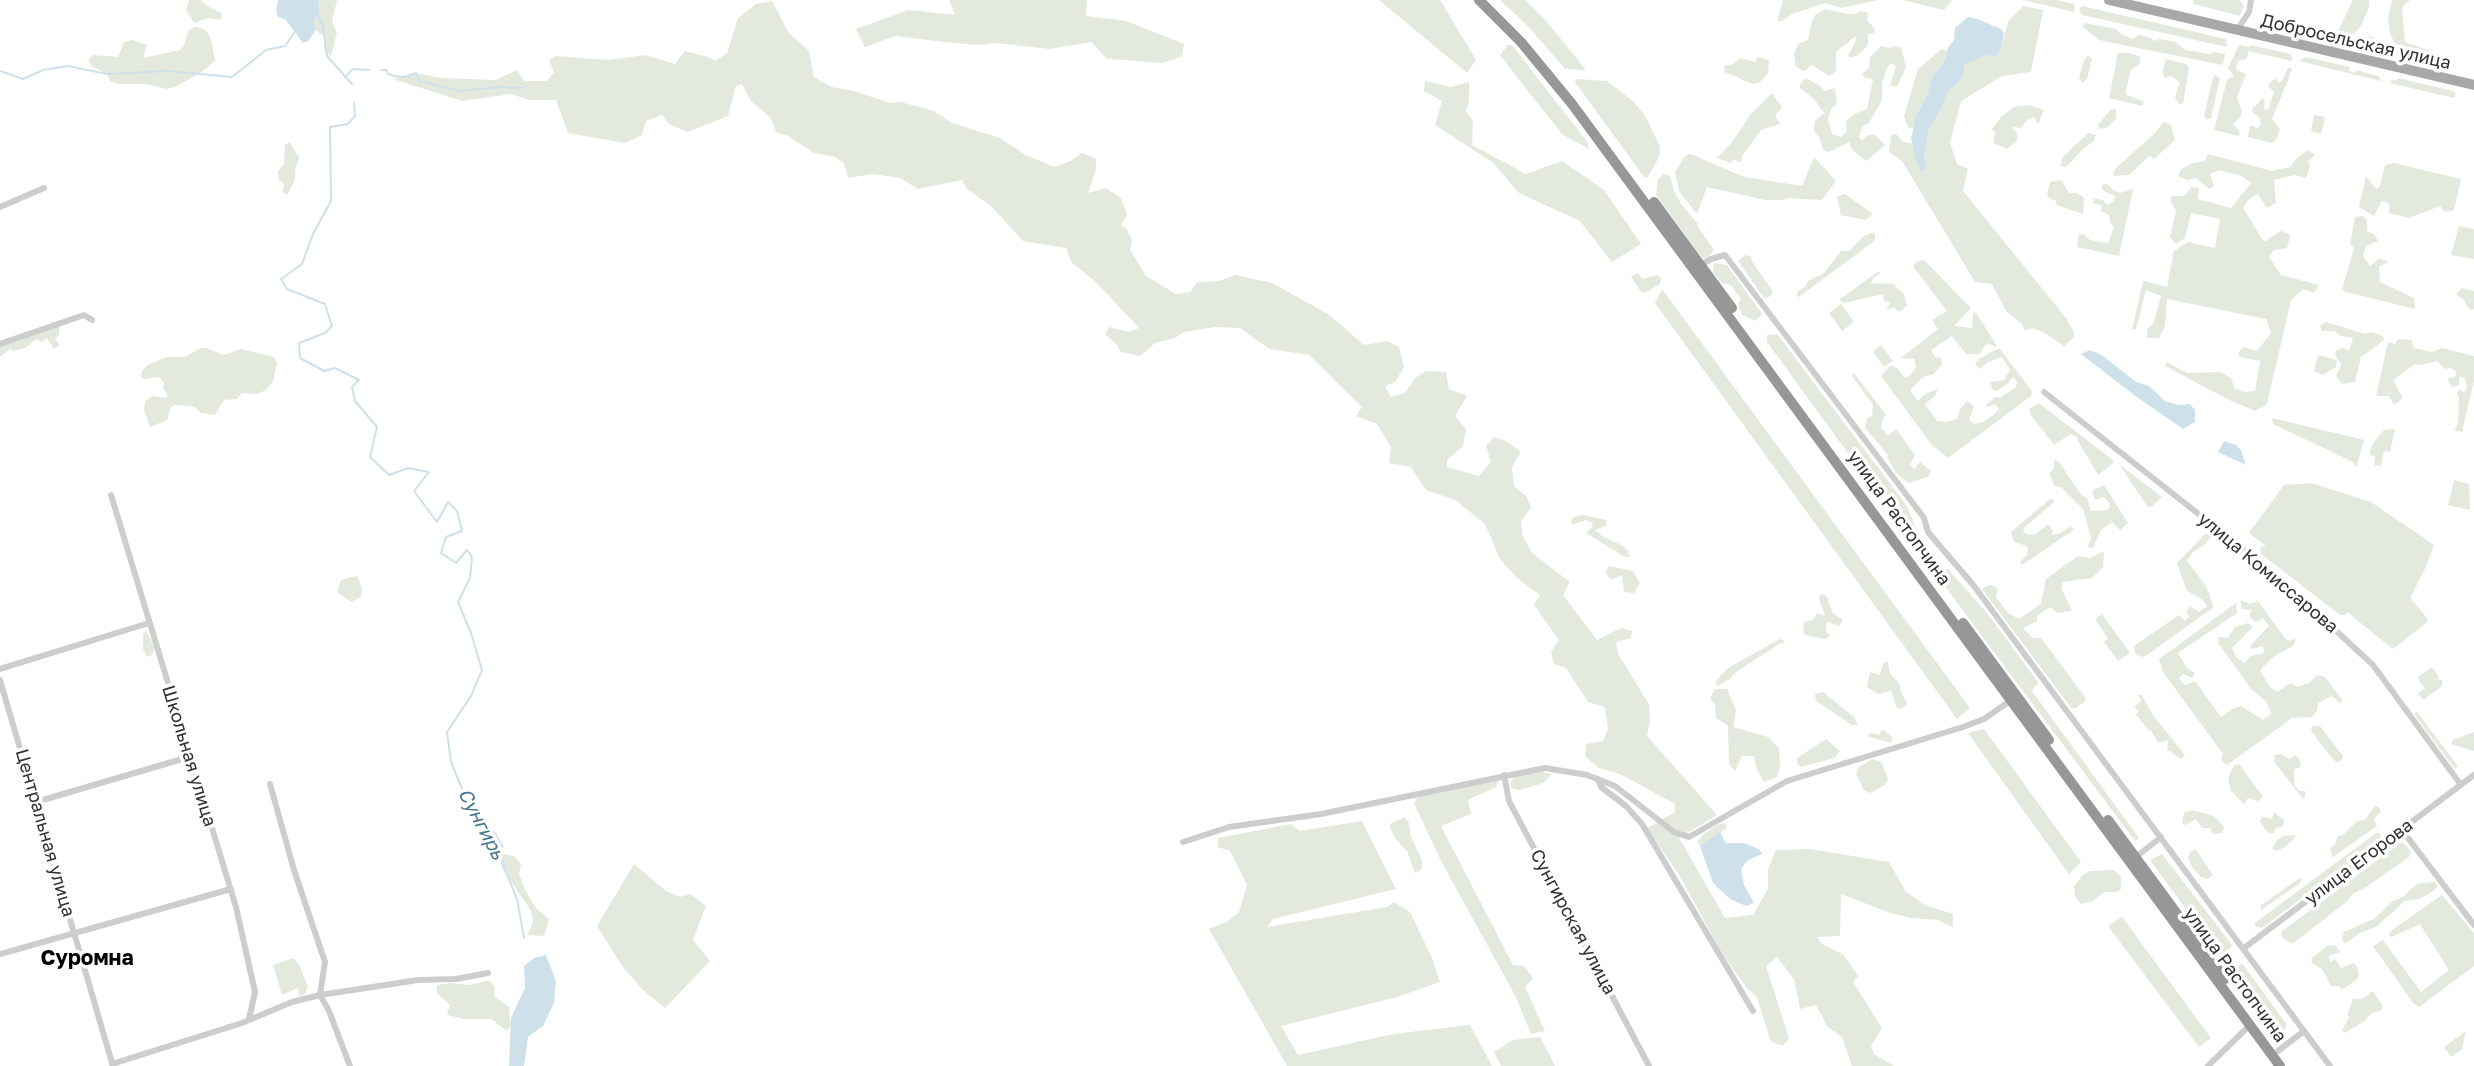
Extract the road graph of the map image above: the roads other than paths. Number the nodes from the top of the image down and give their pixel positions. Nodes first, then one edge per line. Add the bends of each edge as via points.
1 (1479, 0) edge
2 (1489, 0) edge
3 (2109, 0) edge
4 (2251, 0) edge
5 (2127, 2) edge
6 (2237, 30) junction
7 (2474, 85) edge
8 (44, 188) dead end
9 (0, 207) edge
10 (1700, 265) junction
11 (92, 320) dead end
12 (0, 344) edge
13 (2044, 392) dead end
14 (111, 495) dead end
15 (149, 623) junction
16 (0, 669) edge
17 (0, 680) edge
18 (2010, 701) junction
19 (188, 757) junction
20 (1504, 775) junction
21 (2474, 775) edge
22 (1598, 779) junction
23 (270, 784) dead end
24 (2461, 785) junction
25 (36, 802) junction
26 (2402, 830) junction
27 (2161, 837) junction
28 (1183, 842) dead end
29 (2136, 857) junction
30 (231, 889) junction
31 (2474, 925) edge
32 (74, 932) junction
33 (2244, 948) junction
34 (0, 954) edge
35 (488, 973) dead end
36 (320, 995) junction
37 (1753, 1011) dead end
38 (249, 1019) junction
39 (2250, 1025) junction
40 (2304, 1031) junction
41 (2278, 1051) junction
42 (113, 1065) edge
43 (350, 1066) edge
44 (1649, 1066) edge
45 (2208, 1066) edge
46 (2280, 1066) edge
47 (2289, 1066) edge
48 (2330, 1066) edge

1 - 18 highway, улица Растопчина via 1572,104
2 - 10 highway, улица Растопчина via 1578,99
3 - 5 main road, Добросельская улица
4 - 6 street
5 - 6 main road, Добросельская улица
6 - 7 main road, Добросельская улица
8 - 9 street
10 - 27 street, улица Растопчина via 1725,255
10 - 29 highway, улица Растопчина
11 - 12 street via 84,315
13 - 24 street, улица Комиссарова via 2277,576 2373,665
14 - 15 street, Школьная улица
15 - 16 street
15 - 19 street, Школьная улица
17 - 25 street, Центральная улица
18 - 22 street via 1963,727 1787,781 1689,836 1674,832 1626,793
18 - 39 highway, улица Растопчина
19 - 25 street
19 - 30 street, Школьная улица
20 - 22 street via 1545,768
20 - 28 street via 1321,814 1229,827
20 - 44 street, Сунгирская улица via 1508,801
21 - 24 street, улица Егорова
22 - 37 street via 1642,824
23 - 36 street via 325,962
24 - 26 street, улица Егорова
25 - 32 street, Центральная улица
26 - 31 street
26 - 33 street, улица Егорова
27 - 29 street
27 - 33 street, улица Растопчина
29 - 41 highway, улица Растопчина
30 - 32 street
30 - 38 street, Школьная улица via 255,992
32 - 34 street
32 - 42 street, Центральная улица
33 - 40 street, улица Растопчина
35 - 36 street
36 - 38 street
36 - 43 street
38 - 42 street
39 - 45 street
39 - 46 highway, улица Растопчина
40 - 41 street, улица Растопчина
40 - 48 street, улица Растопчина
41 - 47 highway, улица Растопчина

